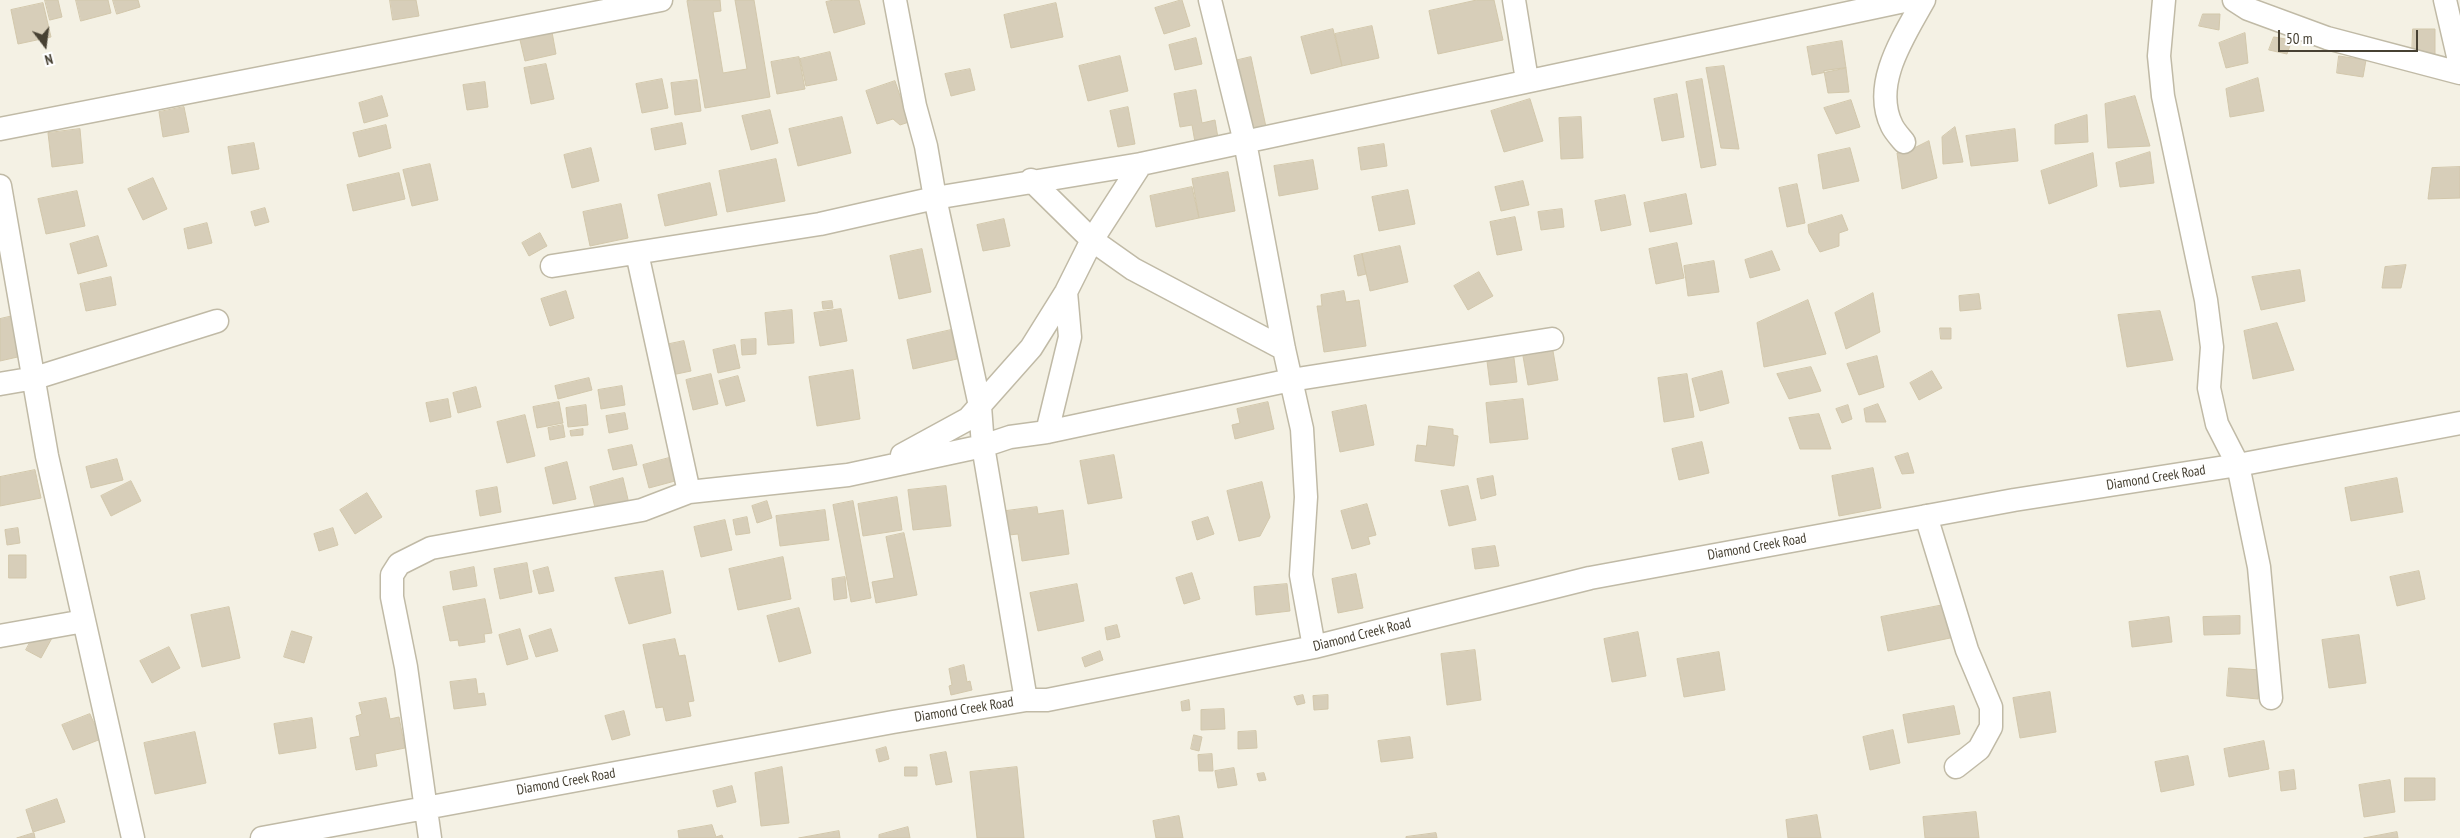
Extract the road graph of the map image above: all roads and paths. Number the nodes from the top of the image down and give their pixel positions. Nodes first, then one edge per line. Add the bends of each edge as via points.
1 (661, 0) edge
2 (895, 0) edge
3 (1210, 0) edge
4 (1514, 0) edge
5 (1909, 0) edge
6 (1924, 0) edge
7 (2164, 0) edge
8 (2234, 0) edge
9 (2445, 0) edge
10 (1824, 9) edge
11 (2460, 65) edge
12 (2460, 73) edge
13 (1526, 80) junction
14 (0, 129) edge
15 (1245, 142) junction
16 (1904, 142) dead end
17 (1141, 164) junction
18 (1031, 180) junction
19 (0, 186) edge
20 (935, 198) junction
21 (1092, 240) junction
22 (637, 253) junction
23 (552, 266) dead end
24 (1066, 292) junction
25 (217, 321) dead end
26 (1552, 339) dead end
27 (1284, 349) junction
28 (35, 378) junction
29 (1291, 380) junction
30 (0, 384) edge
31 (980, 406) junction
32 (2460, 423) edge
33 (1047, 432) junction
34 (983, 446) junction
35 (2238, 465) junction
36 (848, 475) junction
37 (689, 492) junction
38 (1926, 516) junction
39 (84, 621) junction
40 (0, 636) edge
41 (1314, 647) junction
42 (2271, 698) dead end
43 (1026, 700) junction
44 (1956, 768) dead end
45 (424, 807) junction
46 (133, 838) edge
47 (262, 838) edge
48 (430, 838) edge

1 - 14 street
2 - 20 street
3 - 15 street
4 - 13 street
5 - 10 street
6 - 16 street via 1888,75 1889,115 1892,126
7 - 35 street via 2159,56 2162,96 2206,300 2212,347 2209,388 2217,424
8 - 12 street via 2248,9 2327,38
9 - 11 street
10 - 13 street
13 - 15 street
15 - 17 street
15 - 27 street
17 - 18 street
17 - 21 street
18 - 20 street
18 - 21 street
19 - 28 street
20 - 22 street via 820,224
20 - 31 street
21 - 24 street
21 - 27 street via 1133,269
22 - 23 street
22 - 37 street
24 - 31 street via 1031,348
24 - 33 street via 1070,337
25 - 28 street
26 - 29 street
27 - 29 street
28 - 30 street
28 - 39 street via 47,456
29 - 33 street
29 - 41 street via 1302,430 1306,498 1301,574
31 - 34 street
31 - 36 street via 968,419 912,451
32 - 35 street, Diamond Creek Road
33 - 34 street via 1010,437
34 - 36 street
34 - 43 street
35 - 38 street, Diamond Creek Road
35 - 42 street via 2259,568
36 - 37 street
37 - 45 street via 642,510 431,548 399,564 392,575 392,597 414,714
38 - 41 street, Diamond Creek Road via 1590,578
38 - 44 street via 1967,650 1991,706 1991,726 1979,749
39 - 40 street
39 - 46 street
41 - 43 street, Diamond Creek Road via 1047,700
43 - 45 street, Diamond Creek Road
45 - 47 street, Diamond Creek Road
45 - 48 street

